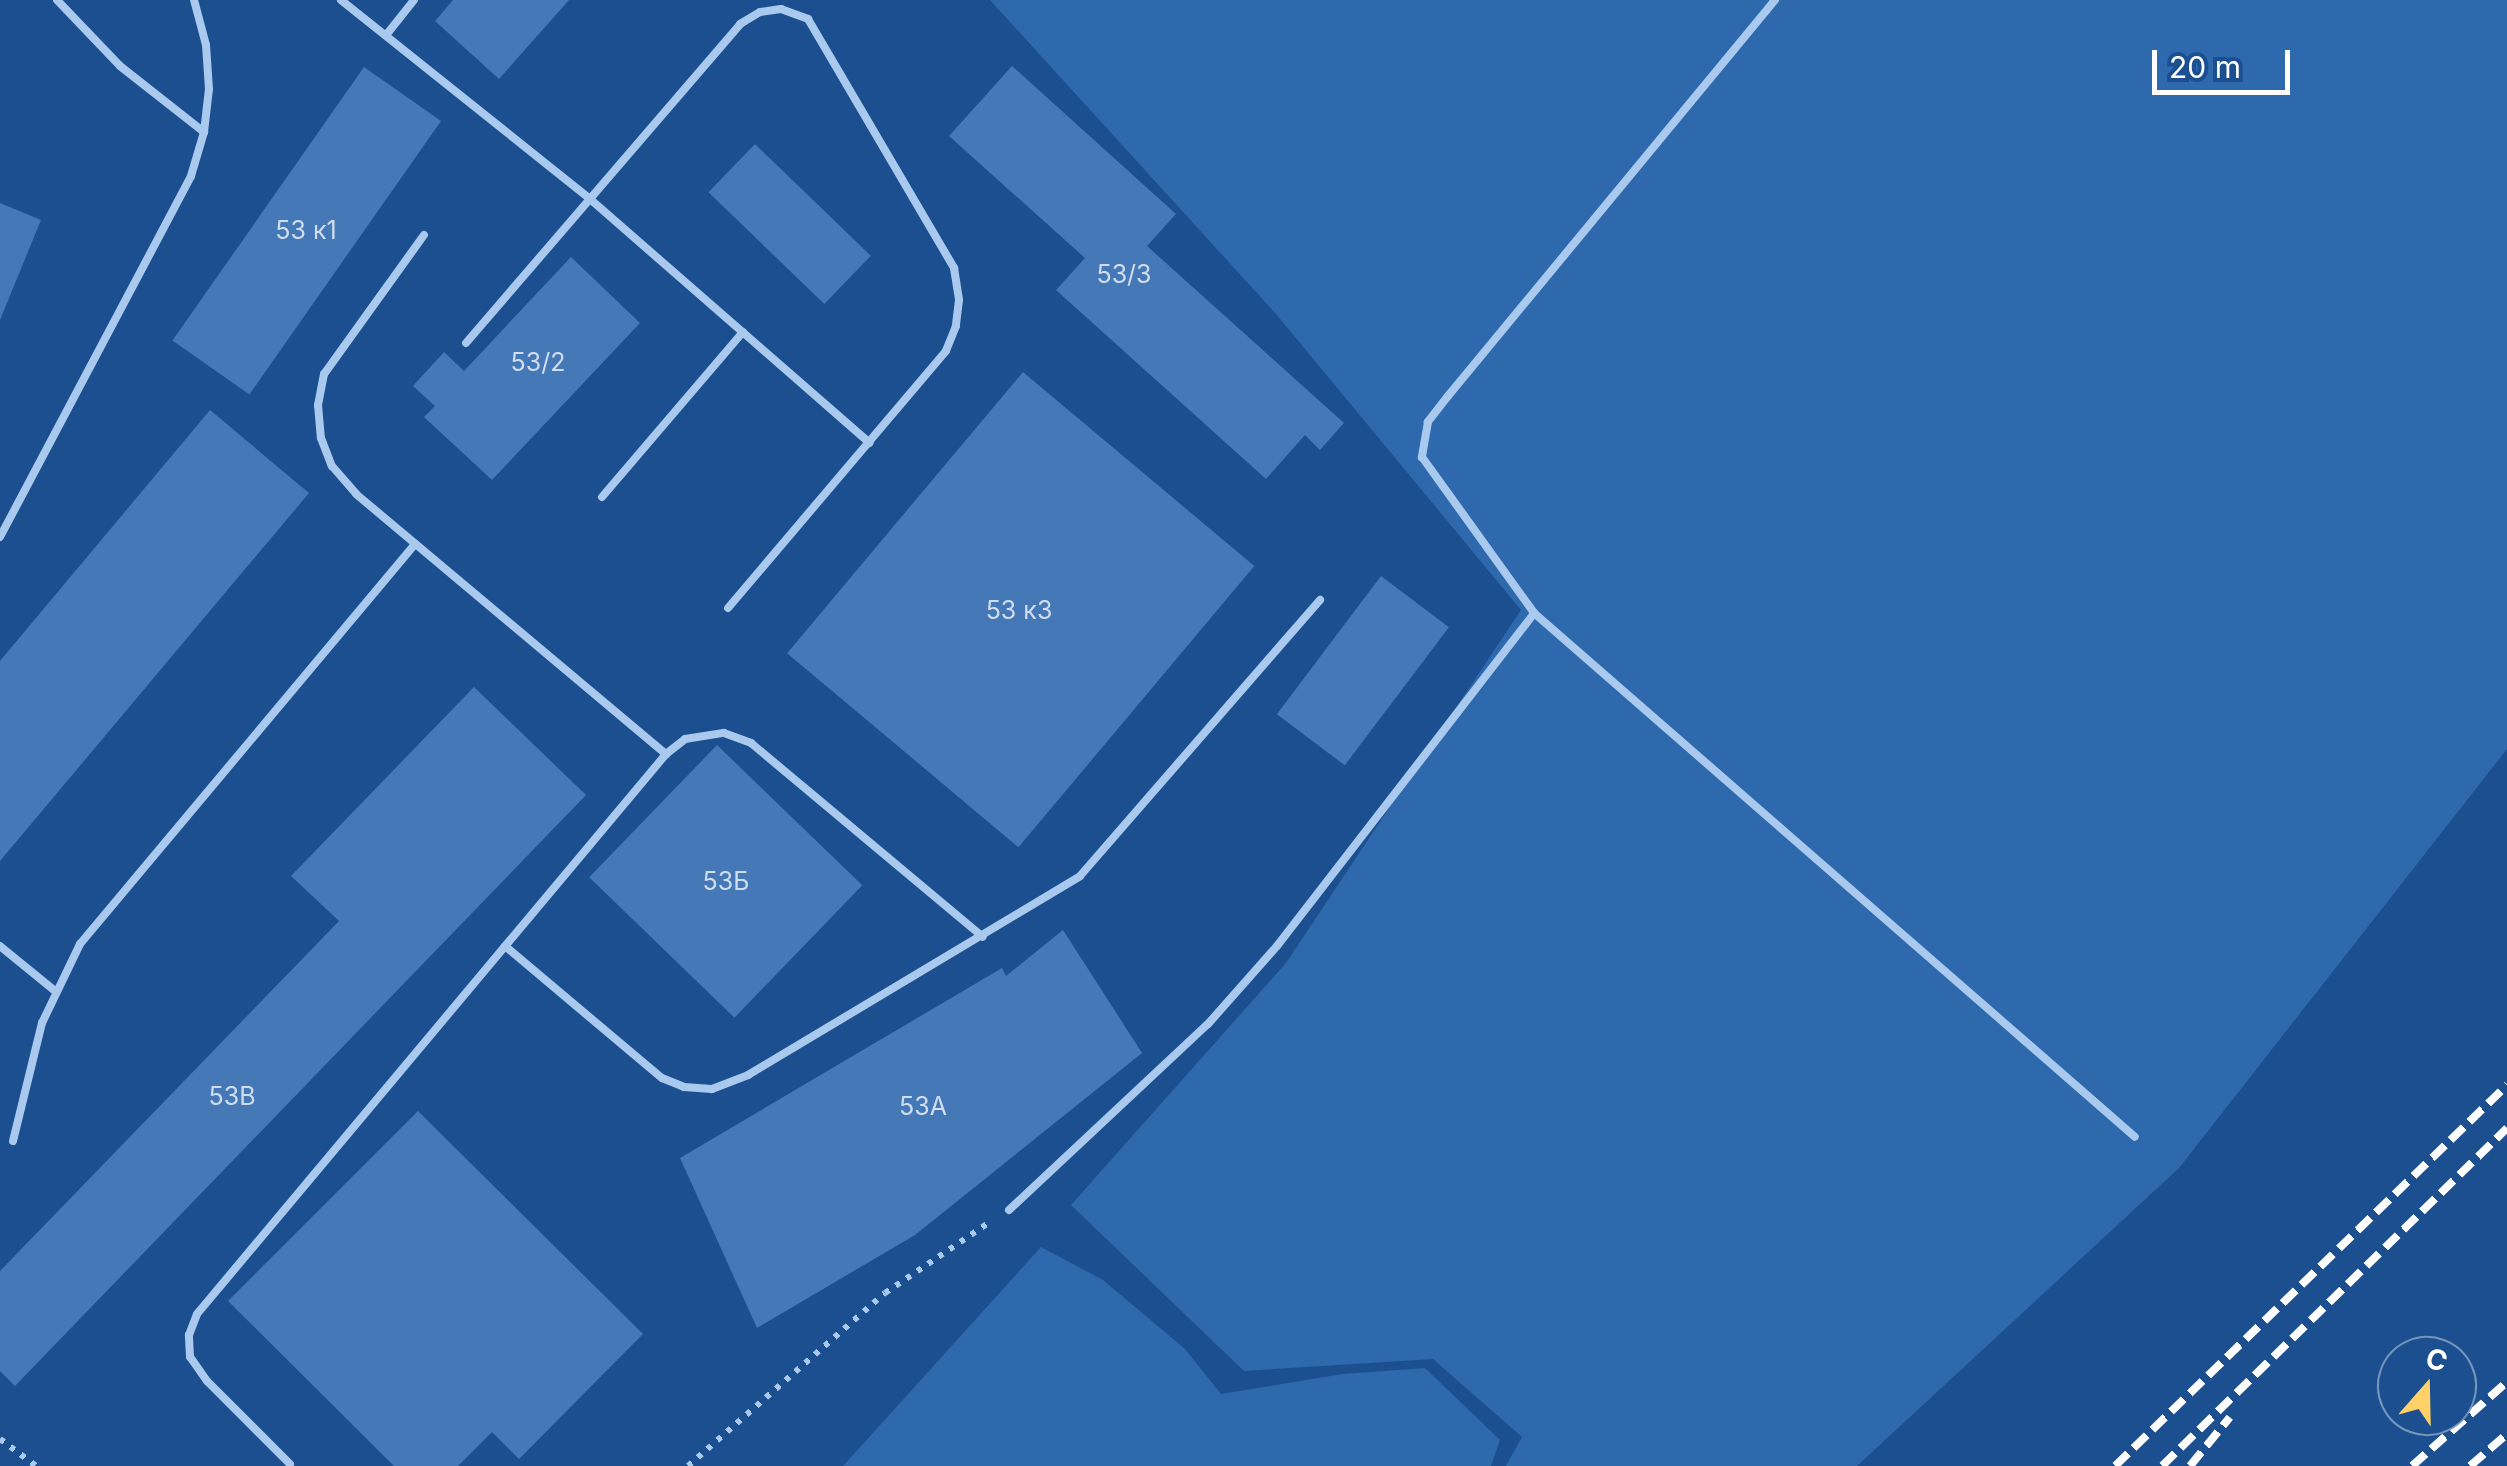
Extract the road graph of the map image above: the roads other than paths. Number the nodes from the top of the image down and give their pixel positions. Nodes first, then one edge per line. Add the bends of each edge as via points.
1 (57, 0) edge
2 (194, 0) edge
3 (341, 0) edge
4 (414, 0) edge
5 (1775, 0) edge
6 (387, 34) junction
7 (204, 132) junction
8 (590, 198) junction
9 (424, 234) dead end
10 (743, 332) junction
11 (466, 344) dead end
12 (870, 443) junction
13 (602, 498) dead end
14 (0, 536) edge
15 (415, 544) junction
16 (1320, 600) dead end
17 (728, 608) dead end
18 (1534, 613) junction
19 (666, 754) junction
20 (983, 936) junction
21 (0, 946) edge
22 (505, 946) junction
23 (56, 991) junction
24 (2135, 1137) dead end
25 (14, 1141) dead end
26 (1009, 1210) road end
27 (290, 1464) edge

1 - 7 lane via 120,66
2 - 7 lane via 206,45
3 - 6 lane
4 - 6 lane
5 - 18 lane via 1428,422 1422,456
6 - 8 lane
7 - 14 lane via 191,176
8 - 10 lane
8 - 11 lane
8 - 12 lane via 740,24 781,9 808,19 954,268 959,300 946,352
9 - 15 lane via 324,374 318,406 320,438 332,466
10 - 12 lane
10 - 13 lane
12 - 17 lane
15 - 19 lane
15 - 23 lane via 80,944
16 - 20 lane via 1090,866
18 - 24 lane
18 - 26 lane via 1277,946 1208,1024
19 - 20 lane via 702,734 724,732 751,743
19 - 22 lane
20 - 22 lane via 712,1090 662,1078
21 - 23 lane
22 - 27 lane via 197,1314 190,1356
23 - 25 lane via 30,1064

